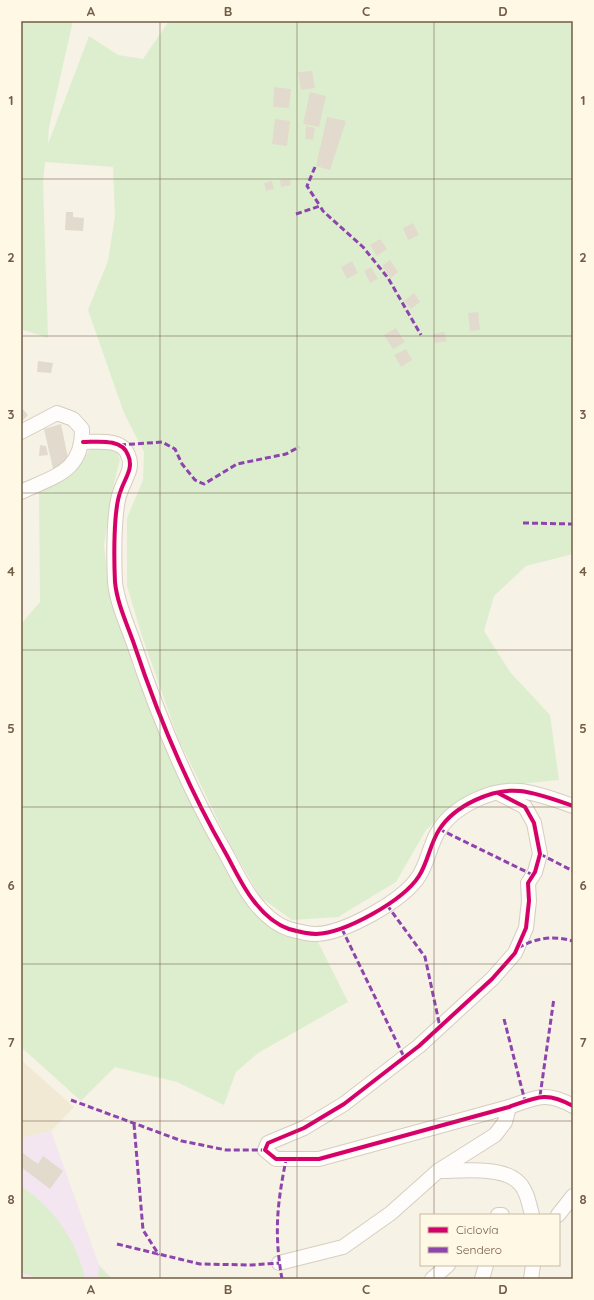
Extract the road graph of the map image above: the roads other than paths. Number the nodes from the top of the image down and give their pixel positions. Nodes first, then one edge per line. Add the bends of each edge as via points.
1 (21, 432) edge
2 (83, 442) junction
3 (21, 492) edge
4 (498, 793) junction
5 (573, 806) edge
6 (573, 1106) edge
7 (510, 1107) junction
8 (438, 1171) junction
9 (573, 1196) edge
10 (532, 1214) edge
11 (559, 1214) edge
12 (279, 1263) dead end
13 (447, 1266) edge
14 (486, 1266) edge
15 (533, 1266) edge
16 (432, 1279) edge
17 (482, 1279) edge
18 (531, 1279) edge

1 - 2 street via 57,413 73,419 82,429
2 - 3 street via 81,450 68,469
2 - 4 street via 111,442 128,452 128,476 120,492 114,545 119,600 150,693 179,762 240,879 252,899 268,917 287,928 315,934 342,929 382,908 402,895 419,876 440,829 449,818 464,805
4 - 5 street via 517,790 540,794
4 - 7 street via 525,807 534,823 540,854 535,872 528,883 526,928 515,953 492,979 419,1046 344,1104 304,1128 268,1143 265,1150 276,1159 319,1159
6 - 7 street via 560,1098 540,1096
7 - 8 street via 505,1122 495,1135
8 - 10 street via 494,1172 510,1176 525,1191
8 - 12 street via 391,1213 343,1247
9 - 11 street
13 - 16 street
14 - 17 street
15 - 18 street

